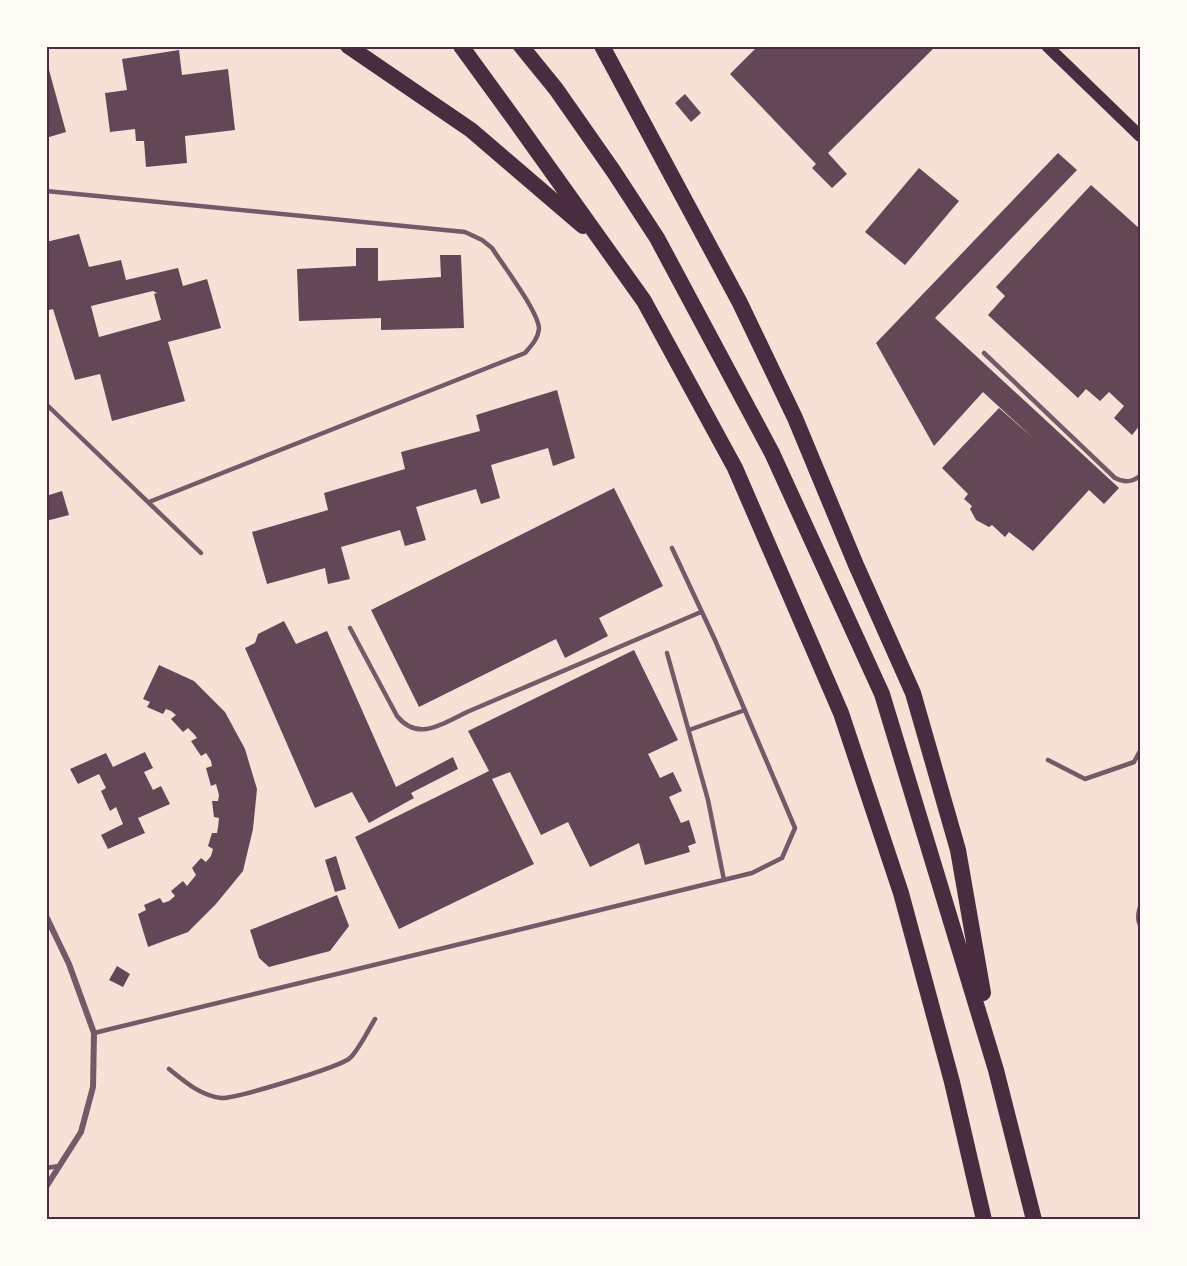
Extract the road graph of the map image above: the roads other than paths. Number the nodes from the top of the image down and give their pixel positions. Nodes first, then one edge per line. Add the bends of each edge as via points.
1 (348, 46) edge
2 (461, 46) edge
3 (521, 46) edge
4 (602, 46) edge
5 (1047, 46) edge
6 (1140, 136) edge
7 (46, 191) edge
8 (605, 244) junction
9 (984, 353) dead end
10 (46, 404) edge
11 (1140, 476) edge
12 (149, 501) junction
13 (672, 548) dead end
14 (201, 553) dead end
15 (701, 612) junction
16 (350, 628) dead end
17 (667, 653) dead end
18 (745, 711) junction
19 (689, 730) junction
20 (1140, 752) edge
21 (1048, 760) dead end
22 (724, 880) junction
23 (1140, 907) edge
24 (46, 916) edge
25 (1140, 925) edge
26 (375, 1019) dead end
27 (94, 1033) junction
28 (169, 1069) dead end
29 (996, 1070) junction
30 (59, 1166) junction
31 (46, 1168) edge
32 (46, 1187) edge
33 (984, 1220) edge
34 (1034, 1220) edge

1 - 8 highway via 471,130
2 - 8 highway
3 - 29 highway via 556,89 657,238 772,453 882,694
4 - 29 highway via 740,303 795,418 913,693 958,850
5 - 6 main road
7 - 12 lane via 465,232 492,248 535,314 539,329 525,353
8 - 33 highway via 644,301 735,468 841,713 902,893
9 - 11 lane via 1115,478 1123,482
10 - 12 lane
12 - 14 lane
13 - 15 lane
15 - 16 lane via 432,729 417,730 397,716
15 - 18 lane
17 - 19 lane
18 - 19 lane
18 - 22 lane via 795,828 782,858 752,873
19 - 22 lane
20 - 21 lane via 1134,762 1085,779
22 - 27 lane
23 - 25 lane
24 - 27 street via 69,963
26 - 28 lane via 350,1059 258,1091 223,1098 195,1090
27 - 30 street via 93,1087 81,1132
29 - 34 highway
30 - 31 lane
30 - 32 street

